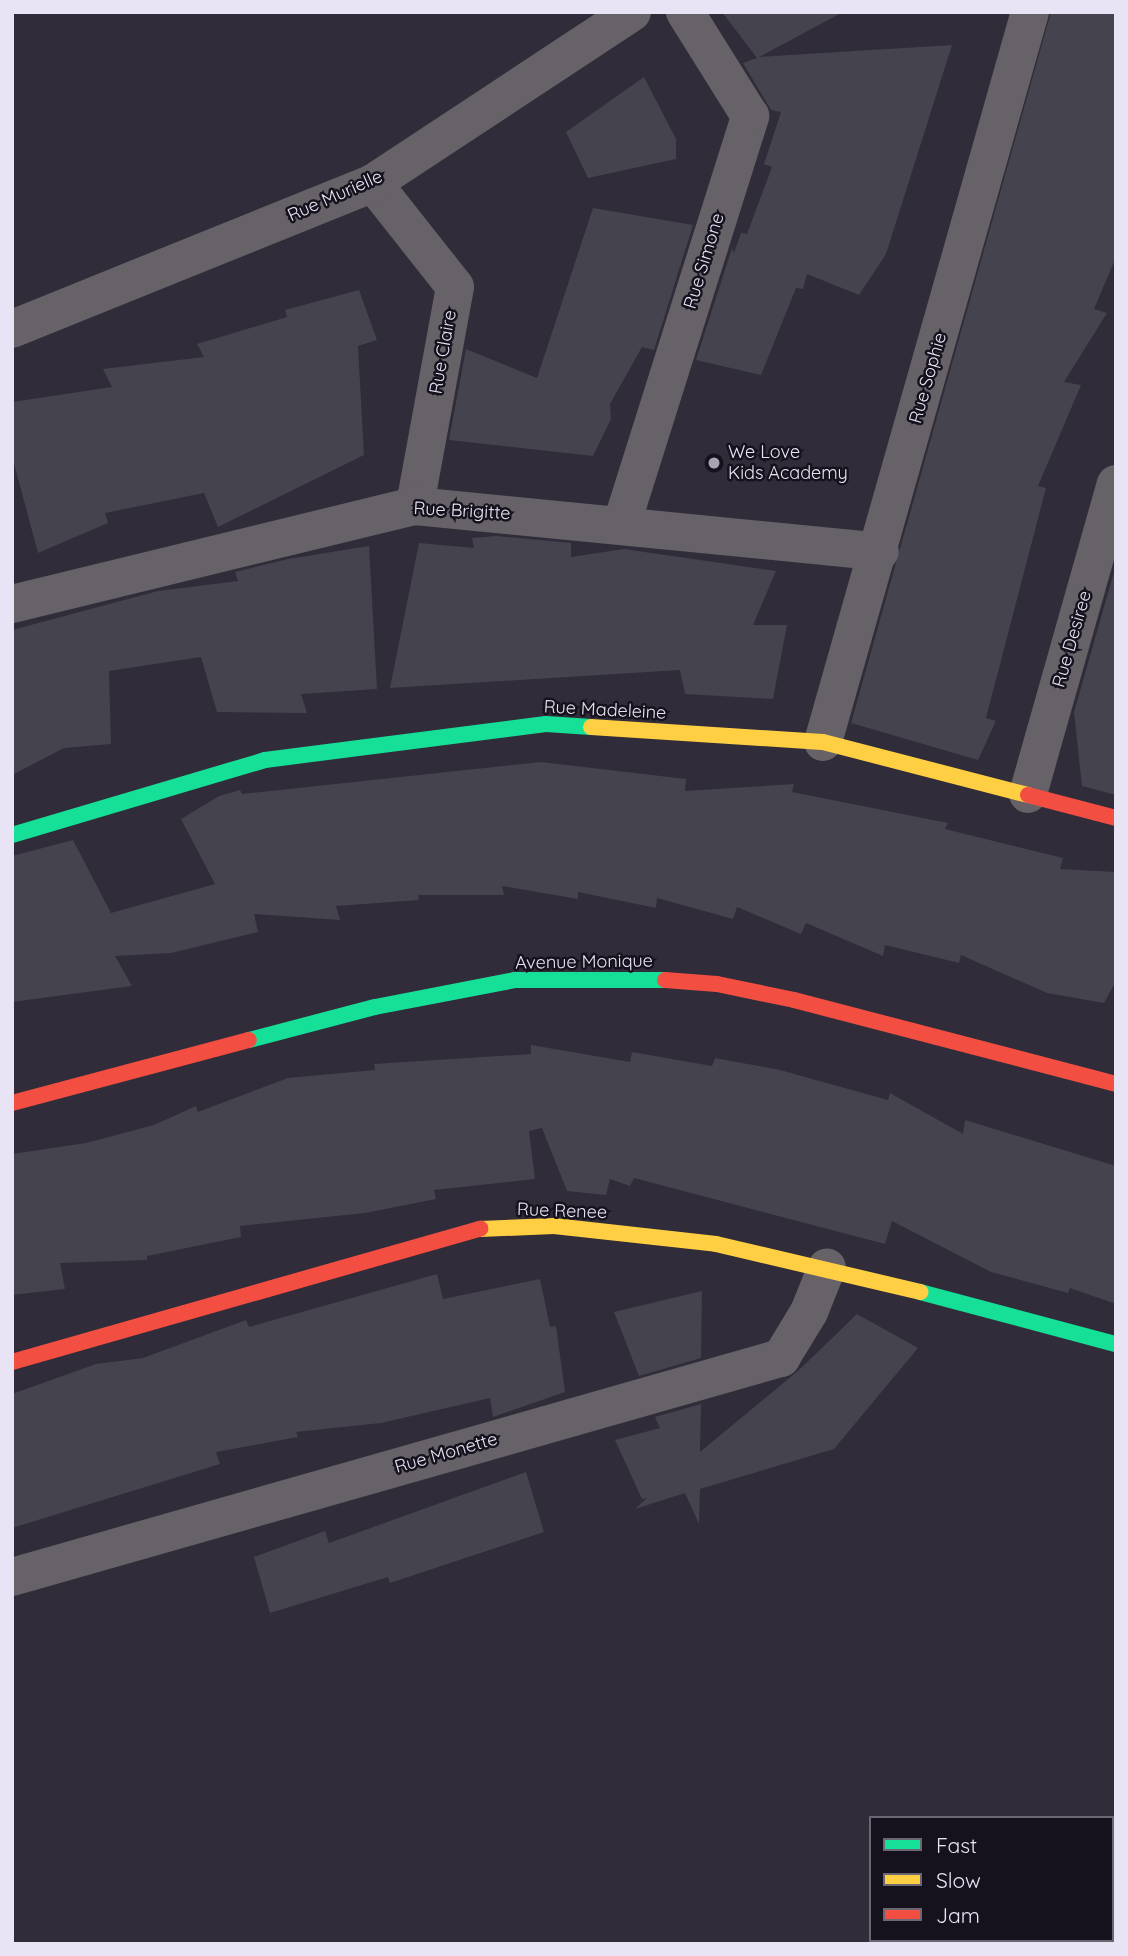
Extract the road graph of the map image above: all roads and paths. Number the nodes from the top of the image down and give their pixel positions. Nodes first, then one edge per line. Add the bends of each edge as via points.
1 (632, 12) edge
2 (685, 12) edge
3 (1030, 12) edge
4 (373, 183) junction
5 (12, 329) edge
6 (1116, 484) edge
7 (415, 506) junction
8 (622, 523) junction
9 (880, 552) junction
10 (12, 604) edge
11 (823, 742) junction
12 (1028, 794) junction
13 (1116, 818) edge
14 (12, 835) edge
15 (1116, 1084) edge
16 (12, 1103) edge
17 (827, 1267) junction
18 (1116, 1344) edge
19 (12, 1363) edge
20 (12, 1577) edge

1 - 4 street, Rue Murielle
2 - 8 street, Rue Simone via 750,116
3 - 9 street, Rue Sophie
4 - 5 street, Rue Murielle
4 - 7 street, Rue Claire via 455,287
6 - 12 street, Rue Desiree
7 - 8 street, Rue Brigitte
7 - 10 street, Rue Brigitte
8 - 9 street, Rue Brigitte
9 - 11 street, Rue Sophie
11 - 12 street, Rue Madeleine
11 - 14 street, Rue Madeleine via 546,724 265,760
12 - 13 street, Rue Madeleine
15 - 16 street, Avenue Monique via 717,984 605,978 515,980 376,1007
17 - 18 street, Rue Renee
17 - 19 street, Rue Renee via 633,1233 554,1226 481,1230
17 - 20 street, Rue Monette via 808,1312 781,1357

